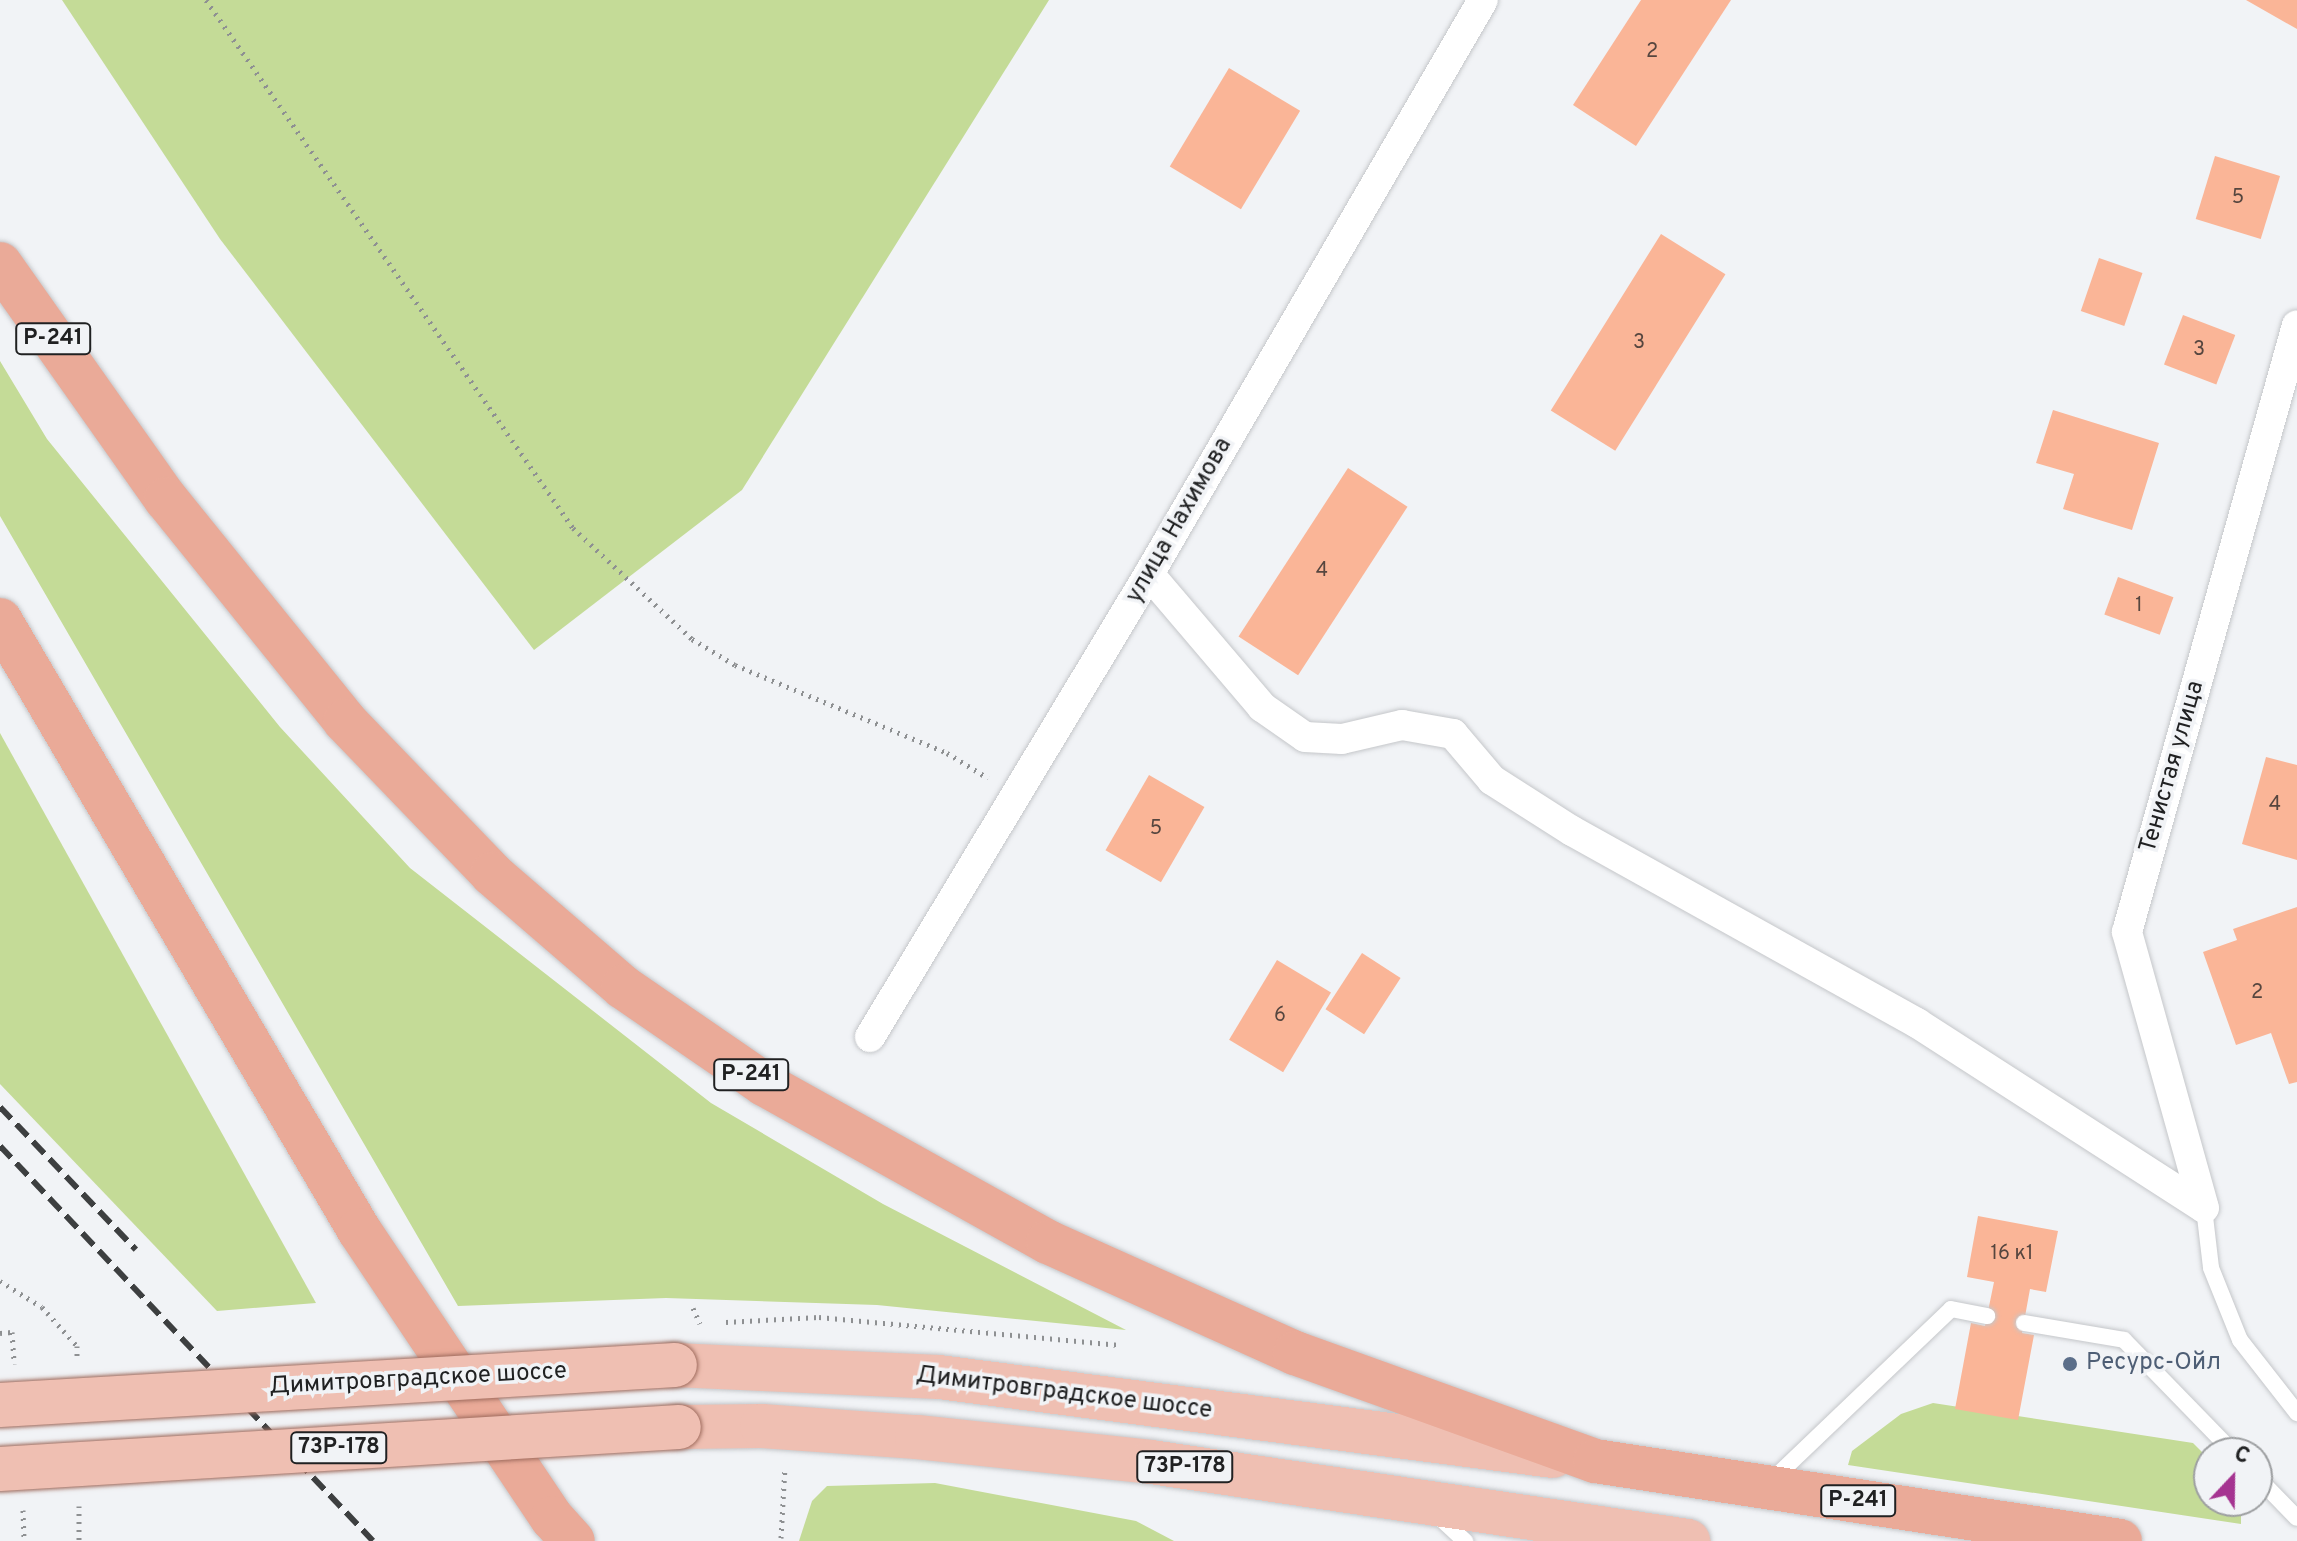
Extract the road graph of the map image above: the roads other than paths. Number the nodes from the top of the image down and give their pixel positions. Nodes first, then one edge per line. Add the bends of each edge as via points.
1 (1483, 0) edge
2 (0, 264) edge
3 (2297, 325) edge
4 (1149, 574) junction
5 (0, 620) edge
6 (870, 1037) dead end
7 (2204, 1208) junction
8 (1987, 1316) dead end
9 (2024, 1323) dead end
10 (0, 1405) edge
11 (2297, 1413) edge
12 (2218, 1437) edge
13 (1595, 1461) junction
14 (0, 1469) edge
15 (1766, 1486) junction
16 (2273, 1493) edge
17 (1420, 1500) junction
18 (2297, 1518) edge
19 (573, 1541) edge
20 (1465, 1541) edge
21 (1688, 1541) edge
22 (2120, 1541) edge

1 - 4 street, улица Нахимова
2 - 13 highway, Р-241 via 166,499 345,721 492,874 623,987 764,1084 1048,1242 1295,1353
3 - 7 street, Тенистая улица via 2127,932
4 - 6 street, улица Нахимова
4 - 7 street via 1262,707 1305,737 1342,739 1402,725 1453,734 1492,780 1572,831 1917,1023
5 - 19 highway via 359,1230
7 - 11 lane via 2211,1268 2240,1340
8 - 15 lane via 1951,1309
9 - 12 lane via 2124,1340
10 - 13 main road, Димитровградское шоссе / 73Р-178, bridge via 681,1345
13 - 15 highway, Димитровградское шоссе / Р-241
14 - 17 main road, 73Р-178, bridge via 762,1426 917,1437
15 - 22 highway, Димитровградское шоссе / Р-241
16 - 18 lane
17 - 20 lane
17 - 21 main road, 73Р-178

